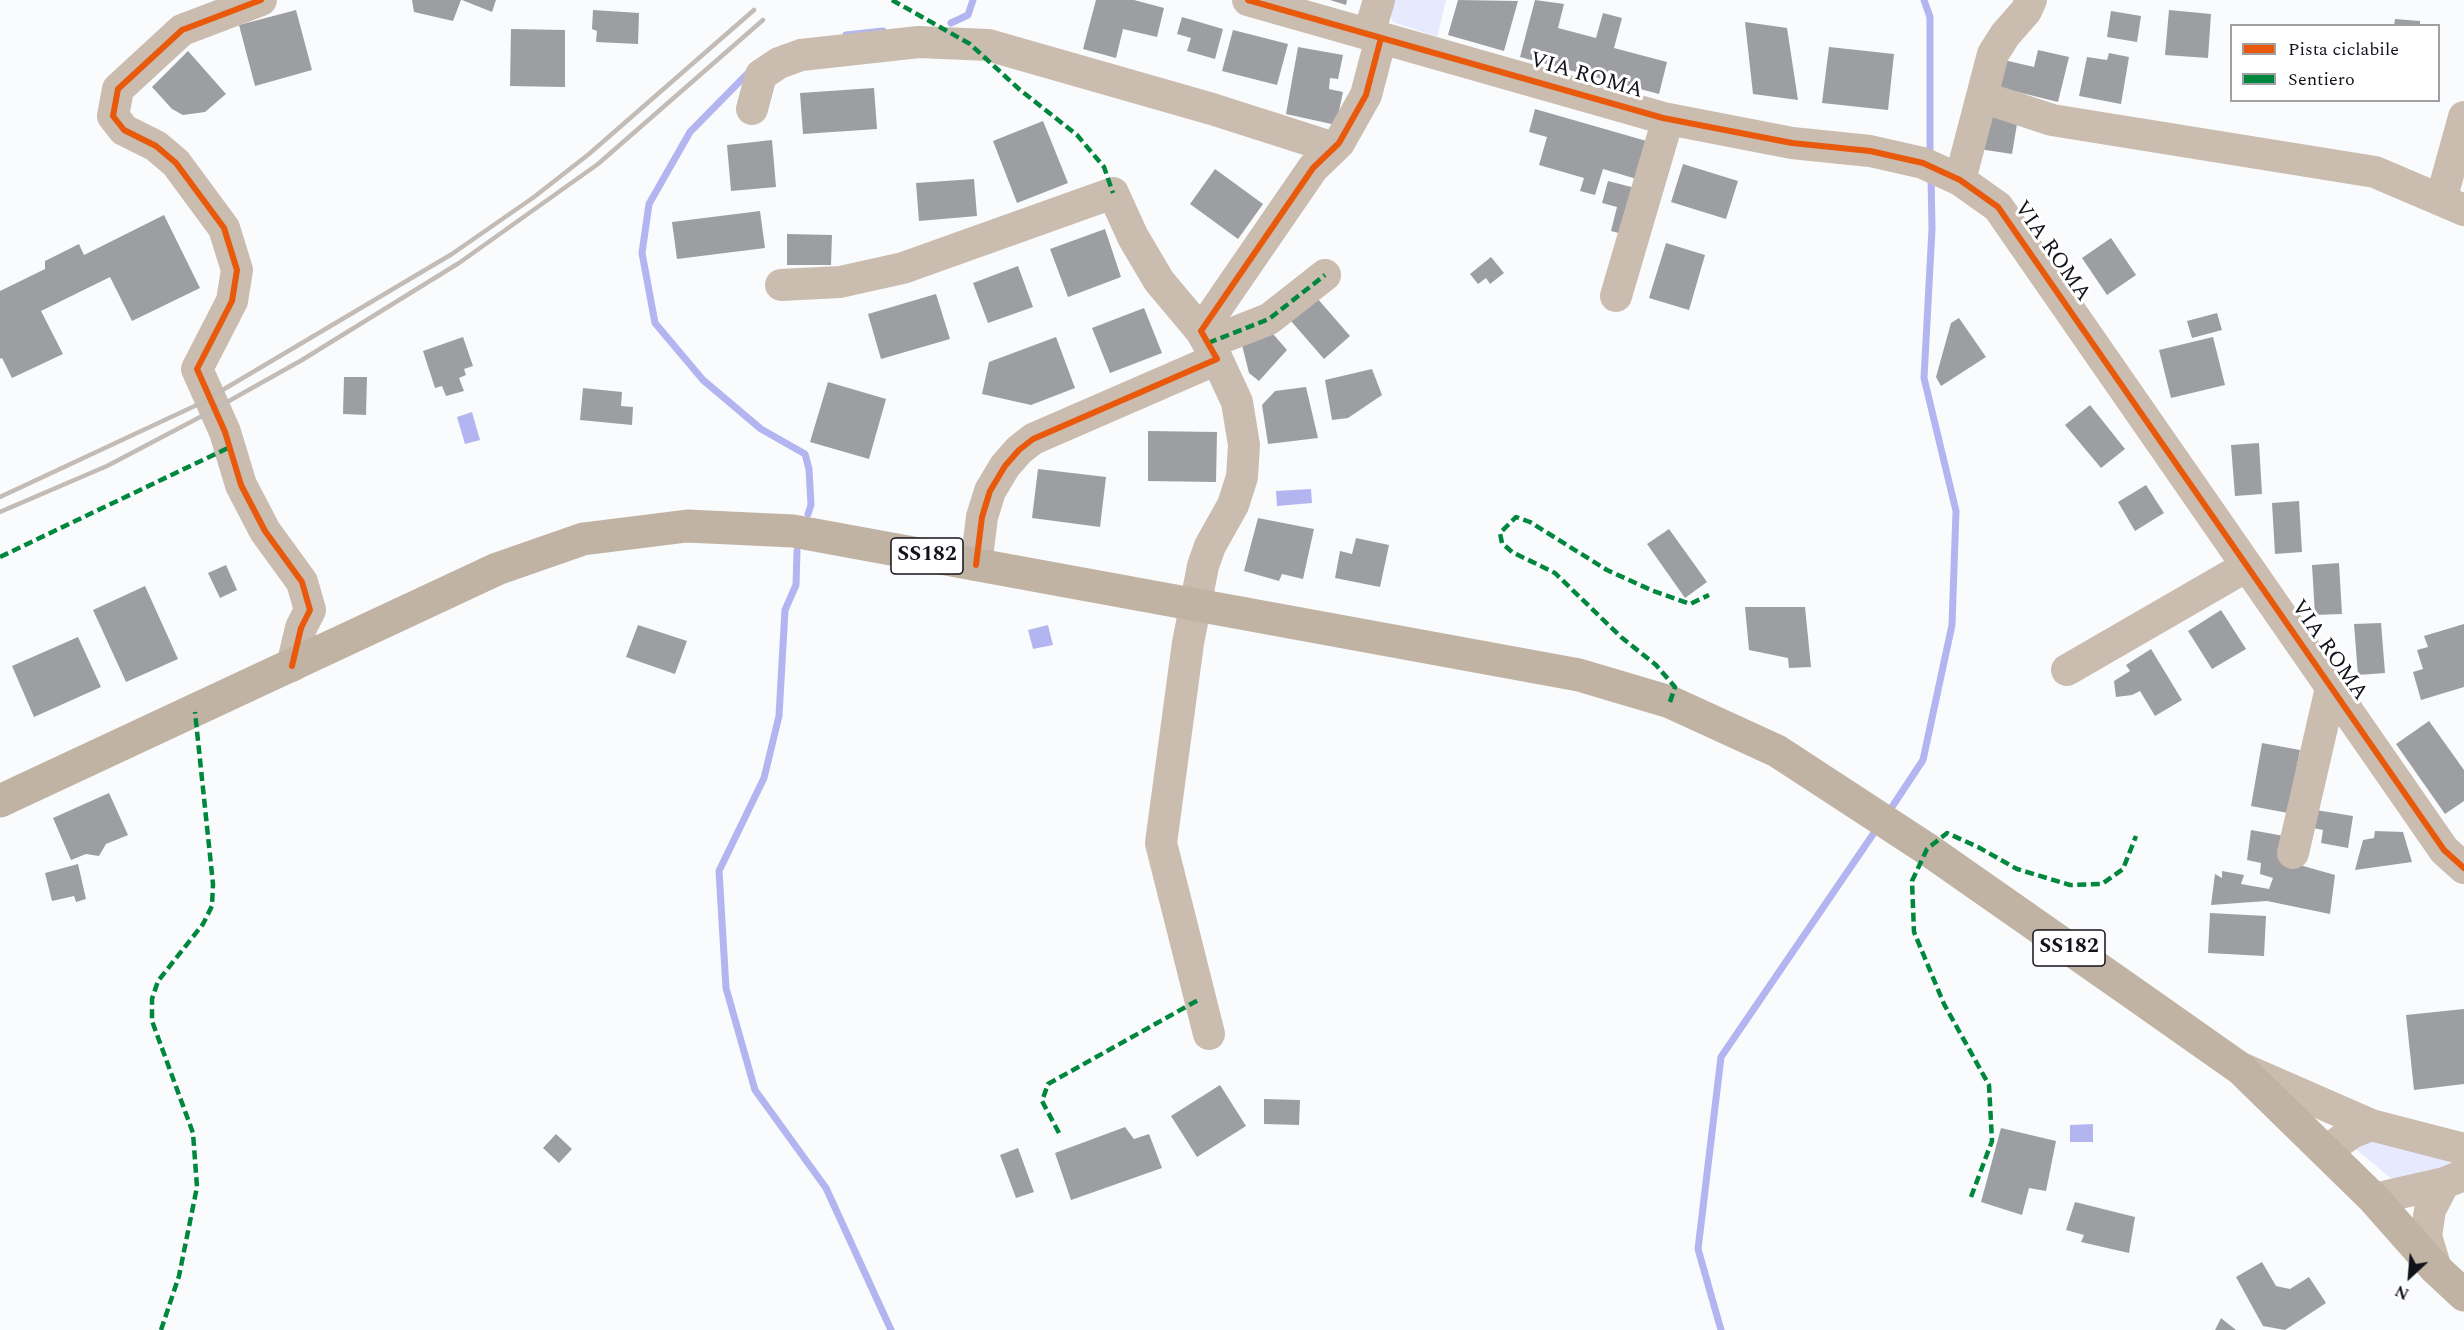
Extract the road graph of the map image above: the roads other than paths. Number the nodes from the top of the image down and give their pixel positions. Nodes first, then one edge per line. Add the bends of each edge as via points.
1 (261, 0) edge
2 (1248, 0) edge
3 (1380, 0) edge
4 (2031, 0) edge
5 (1375, 36) junction
6 (1982, 97) junction
7 (752, 109) dead end
8 (2464, 117) edge
9 (1668, 119) junction
10 (1334, 148) junction
11 (1942, 172) junction
12 (2452, 205) edge
13 (1325, 275) dead end
14 (781, 285) dead end
15 (1616, 296) dead end
16 (1208, 344) junction
17 (976, 565) junction
18 (2247, 566) junction
19 (310, 610) junction
20 (332, 648) junction
21 (292, 666) junction
22 (2067, 670) dead end
23 (2331, 688) junction
24 (0, 801) edge
25 (2293, 853) dead end
26 (2464, 868) edge
27 (1209, 1034) dead end
28 (2241, 1069) junction
29 (2371, 1125) junction
30 (2464, 1149) edge
31 (2326, 1151) junction
32 (2454, 1179) edge
33 (2374, 1199) junction
34 (2436, 1269) junction
35 (2464, 1295) edge

1 - 19 street via 182,30 118,89 113,116 124,130 156,146 176,162 224,228 237,270 232,301 198,369 225,432 241,485 264,531 302,582
2 - 5 street, VIA ROMA
3 - 5 street
4 - 6 street via 1993,54
5 - 9 street, VIA ROMA
5 - 10 street via 1366,95
6 - 11 street
6 - 12 street via 2052,120 2375,172
7 - 10 street via 761,75 801,55 919,42 988,45
8 - 12 street
9 - 11 street, VIA ROMA via 1792,143 1870,152
9 - 15 street
10 - 16 street via 1313,168
11 - 18 street, VIA ROMA via 1998,207
13 - 16 street via 1269,319
14 - 16 street via 840,282 903,268 1113,194 1159,281
16 - 17 street via 1019,450 990,491 982,517
16 - 27 street via 1237,402 1242,477 1203,566 1188,642 1161,843
17 - 20 main road, SS182 via 793,531 687,526 583,539 497,569
17 - 28 main road, SS182 via 1579,675 1670,702 1777,751 1883,820
18 - 22 street
18 - 23 street, VIA ROMA
19 - 20 street
19 - 21 street via 301,628
20 - 21 main road, SS182
21 - 24 main road, SS182
23 - 25 street
23 - 26 street, VIA ROMA via 2444,850
28 - 29 street
28 - 31 main road, SS182
29 - 30 street
29 - 31 street
31 - 33 main road, SS182
32 - 33 street
32 - 34 street via 2430,1210 2426,1236
33 - 34 main road, SS182
34 - 35 main road, SS182

